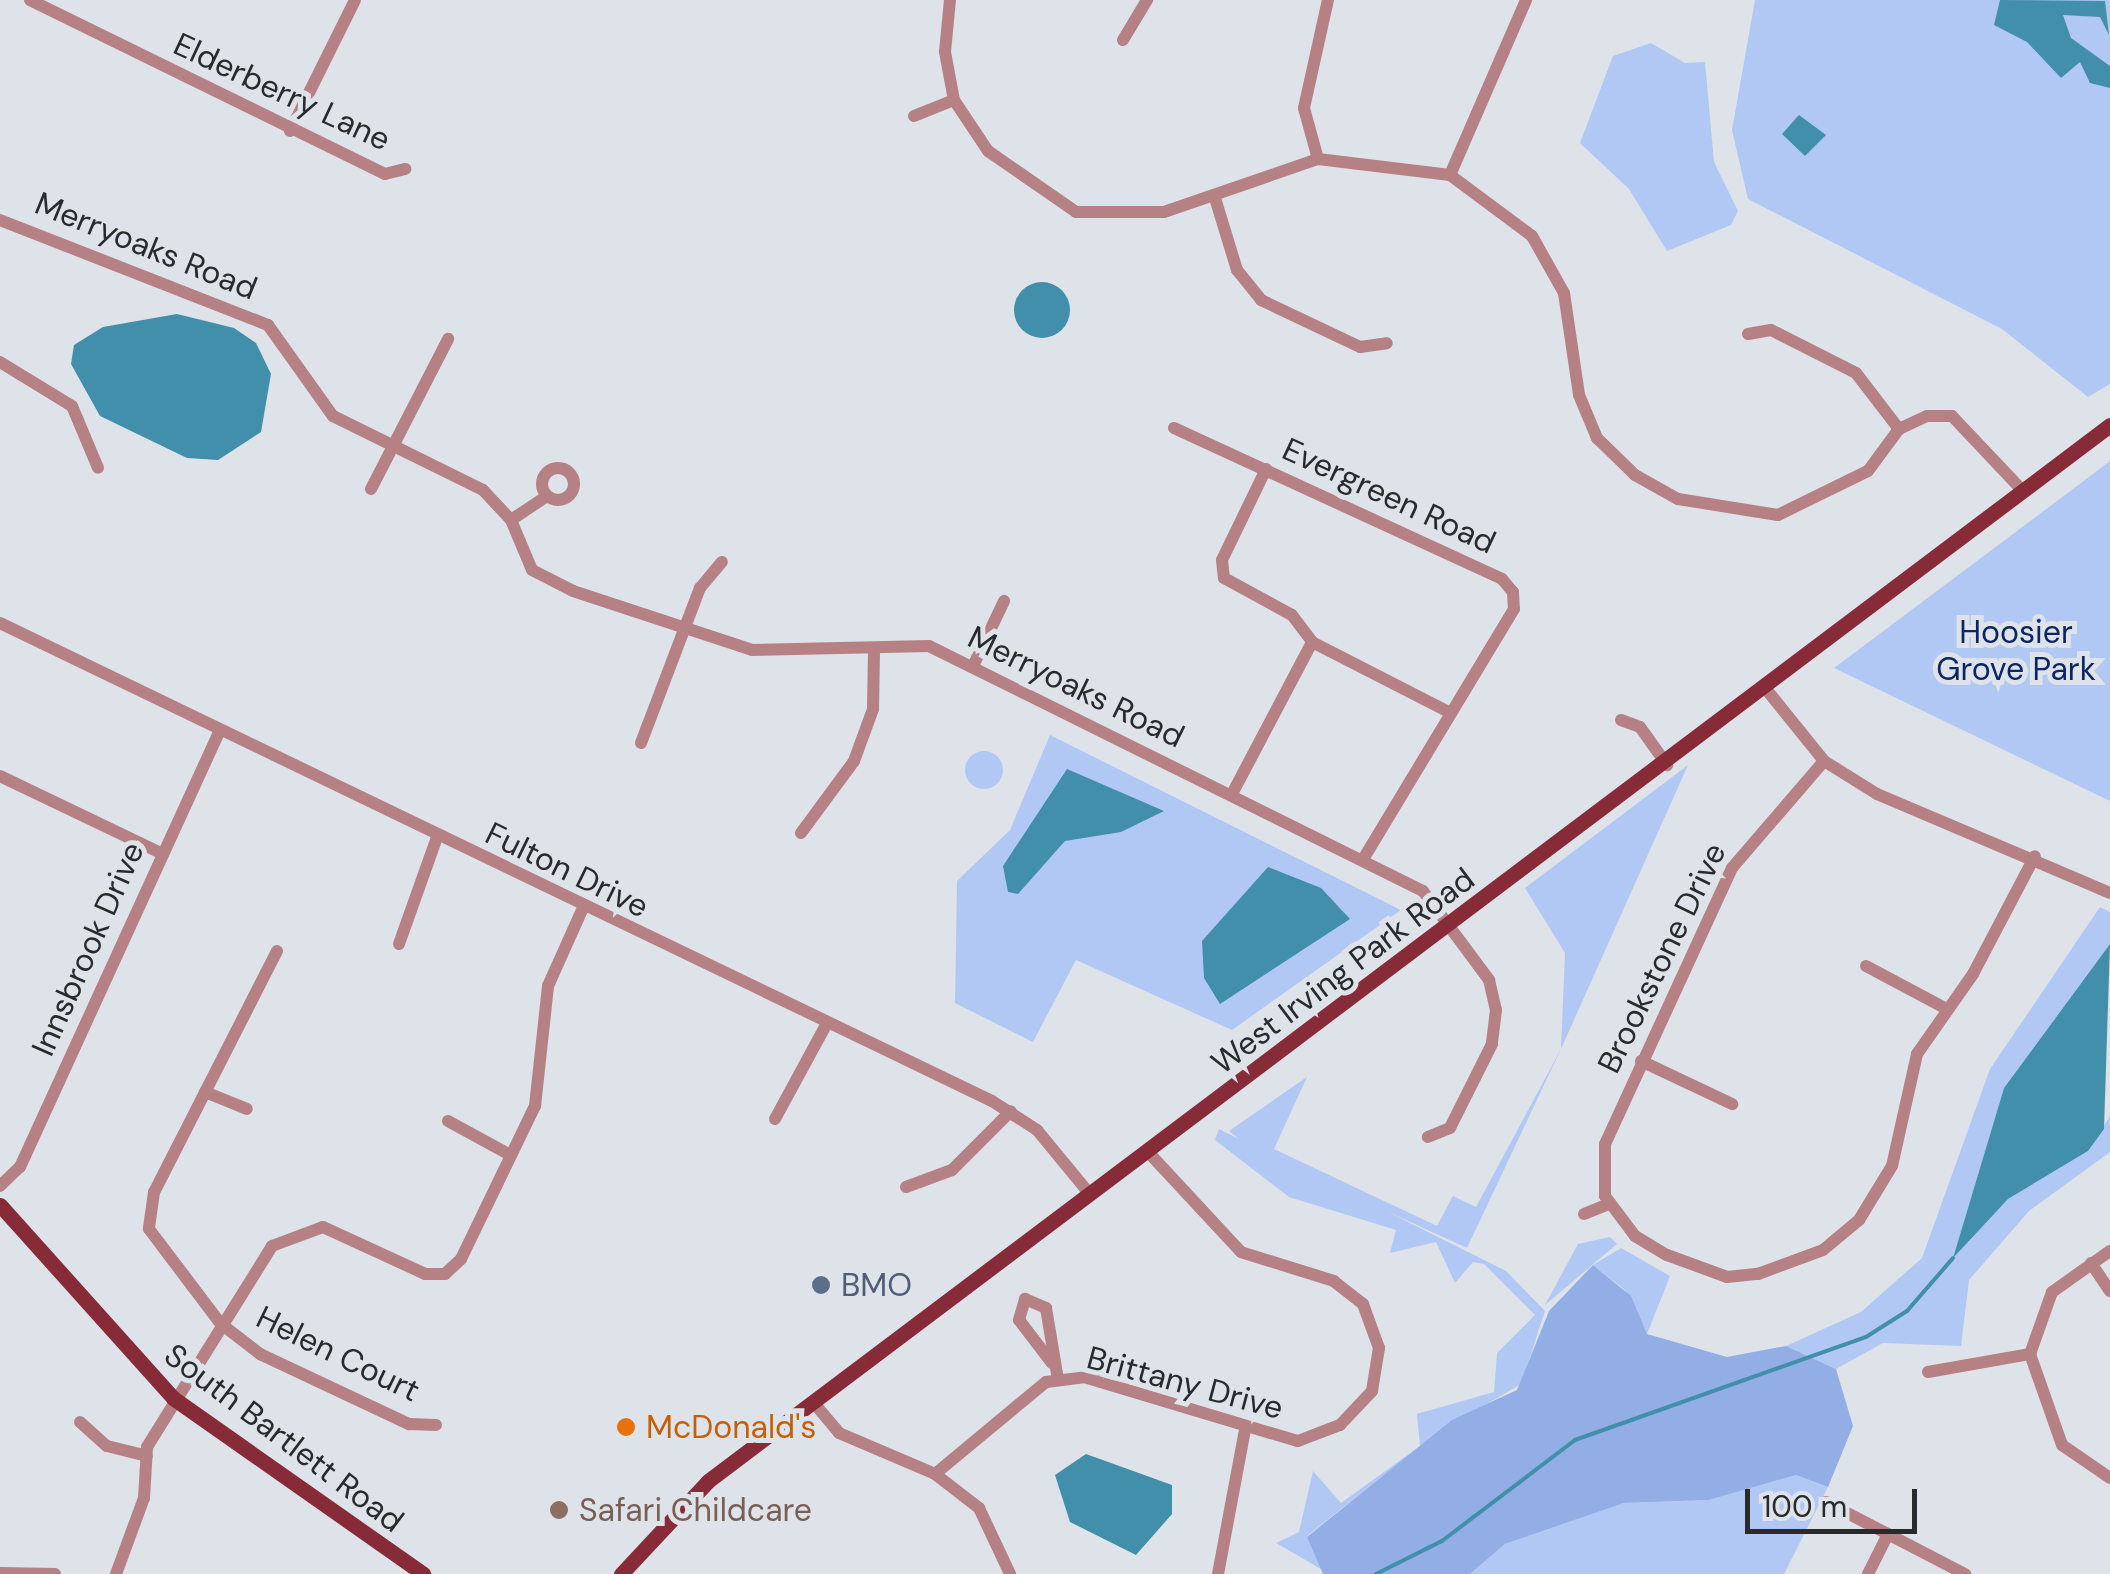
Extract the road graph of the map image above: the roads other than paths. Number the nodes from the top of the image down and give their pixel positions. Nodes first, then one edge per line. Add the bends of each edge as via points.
1 (30, 0) edge
2 (354, 0) edge
3 (950, 0) edge
4 (1148, 0) edge
5 (1328, 0) edge
6 (1526, 0) edge
7 (1123, 40) dead end
8 (954, 100) junction
9 (914, 116) dead end
10 (290, 131) junction
11 (1318, 159) junction
12 (405, 169) dead end
13 (1450, 175) junction
14 (1215, 198) junction
15 (0, 220) edge
16 (1748, 334) dead end
17 (448, 339) dead end
18 (1388, 344) dead end
19 (0, 362) edge
20 (2110, 426) edge
21 (1174, 428) dead end
22 (1900, 429) junction
23 (394, 444) junction
24 (98, 468) dead end
25 (1266, 469) junction
26 (371, 489) dead end
27 (2023, 491) junction
28 (547, 496) dead end
29 (512, 520) junction
30 (722, 562) dead end
31 (1004, 602) dead end
32 (0, 622) edge
33 (685, 629) junction
34 (1312, 642) junction
35 (874, 649) junction
36 (974, 664) junction
37 (1766, 689) junction
38 (1447, 711) junction
39 (1621, 720) dead end
40 (220, 732) junction
41 (641, 743) dead end
42 (1824, 762) junction
43 (1667, 765) junction
44 (0, 776) edge
45 (1232, 794) junction
46 (801, 832) dead end
47 (437, 837) junction
48 (161, 853) junction
49 (2035, 856) junction
50 (1363, 859) junction
51 (2110, 893) edge
52 (582, 910) junction
53 (1451, 926) junction
54 (400, 944) dead end
55 (277, 952) dead end
56 (1866, 966) dead end
57 (1946, 1009) junction
58 (826, 1026) junction
59 (1641, 1061) junction
60 (204, 1092) junction
61 (1732, 1104) dead end
62 (247, 1110) dead end
63 (1011, 1111) junction
64 (774, 1119) dead end
65 (448, 1121) dead end
66 (1428, 1137) dead end
67 (1147, 1151) junction
68 (510, 1155) junction
69 (0, 1186) edge
70 (906, 1187) dead end
71 (1089, 1193) junction
72 (1609, 1204) junction
73 (0, 1205) edge
74 (1584, 1214) dead end
75 (2110, 1251) edge
76 (2091, 1263) junction
77 (2110, 1291) edge
78 (220, 1323) junction
79 (2030, 1354) junction
80 (1052, 1363) junction
81 (1928, 1372) dead end
82 (1058, 1380) junction
83 (173, 1398) junction
84 (814, 1403) junction
85 (436, 1424) dead end
86 (83, 1430) dead end
87 (1244, 1430) junction
88 (146, 1456) junction
89 (935, 1474) junction
90 (2110, 1478) edge
91 (1826, 1502) dead end
92 (1888, 1534) junction
93 (0, 1573) edge
94 (55, 1574) edge
95 (116, 1574) edge
96 (423, 1574) edge
97 (622, 1574) edge
98 (1010, 1574) edge
99 (1218, 1574) edge
100 (1868, 1574) edge
101 (1965, 1574) edge

1 - 10 street, Elderberry Lane
2 - 10 street
3 - 8 street via 945,52
4 - 7 street
5 - 11 street via 1304,108
6 - 13 street
8 - 9 street
8 - 14 street via 988,151 1076,212 1129,217
10 - 12 street, Elderberry Lane via 385,174
11 - 13 street
11 - 14 street
13 - 22 street via 1532,236 1564,293 1580,396 1597,438 1635,475 1724,512 1778,516 1868,470
14 - 18 street via 1237,270 1261,300 1360,347
15 - 23 street, Merryoaks Road via 268,324 332,416
16 - 22 street via 1771,330 1856,373
17 - 23 street
19 - 24 street via 72,406
20 - 27 main road, West Irving Park Road
21 - 25 street, Evergreen Road
22 - 27 street via 1952,416
23 - 26 street
23 - 29 street, Merryoaks Road via 483,490
25 - 34 street via 1222,560 1224,578 1292,615
25 - 38 street, Evergreen Road via 1502,579 1513,592 1514,609
27 - 37 main road, West Irving Park Road
28 - 29 street
29 - 33 street, Merryoaks Road via 532,570
30 - 33 street
31 - 36 street
32 - 40 street, Fulton Drive
33 - 35 street, Merryoaks Road via 752,650
33 - 41 street
34 - 38 street
34 - 45 street
35 - 36 street, Merryoaks Road via 929,646
35 - 46 street via 873,709 854,761
36 - 45 street, Merryoaks Road
37 - 42 street
37 - 43 main road, West Irving Park Road
38 - 50 street, Evergreen Road
39 - 43 street via 1640,727
40 - 47 street, Fulton Drive
40 - 48 street, Innsbrook Drive
42 - 49 street via 1877,794
42 - 59 street, Brookstone Drive via 1747,843
43 - 53 main road, West Irving Park Road
44 - 48 street
45 - 50 street, Merryoaks Road
47 - 52 street, Fulton Drive
47 - 54 street
48 - 69 street, Innsbrook Drive via 20,1167
49 - 51 street
49 - 57 street
50 - 53 street, Merryoaks Road via 1423,891
52 - 58 street, Fulton Drive
52 - 68 street via 548,986 545,1064
53 - 66 street, Merryoaks Road via 1489,980 1496,1010 1492,1044 1450,1128
53 - 67 main road, West Irving Park Road
55 - 60 street, Helen Court
56 - 57 street
57 - 72 street via 1913,1066 1882,1189 1823,1250 1727,1277 1635,1236
58 - 63 street, Fulton Drive
58 - 64 street
59 - 61 street
59 - 72 street, Brookstone Drive via 1605,1144
60 - 62 street
60 - 78 street, Helen Court via 154,1192 149,1229
63 - 70 street via 952,1170
63 - 71 street, Fulton Drive
65 - 68 street
67 - 71 main road, West Irving Park Road
67 - 87 street, Brittany Drive via 1241,1252 1334,1281 1363,1304 1372,1326 1372,1391 1340,1425 1298,1441
68 - 78 street via 445,1274 323,1227 298,1230 272,1246
71 - 84 main road, West Irving Park Road
72 - 74 street
73 - 83 main road, South Bartlett Road
75 - 76 street
76 - 77 street
76 - 79 street via 2041,1308
78 - 83 street
78 - 85 street, Helen Court via 260,1354 376,1409
79 - 81 street
79 - 90 street via 2062,1445
80 - 80 street via 1043,1301 1025,1299 1019,1320
80 - 82 street
82 - 87 street, Brittany Drive via 1084,1377
82 - 89 street, Brittany Drive
83 - 88 street
83 - 96 main road, South Bartlett Road
84 - 89 street via 839,1432
84 - 97 main road, West Irving Park Road via 708,1481
86 - 88 street via 108,1454
87 - 99 street
88 - 95 street via 144,1498
89 - 98 street via 979,1508
91 - 92 street
92 - 100 street
92 - 101 street
93 - 94 street

